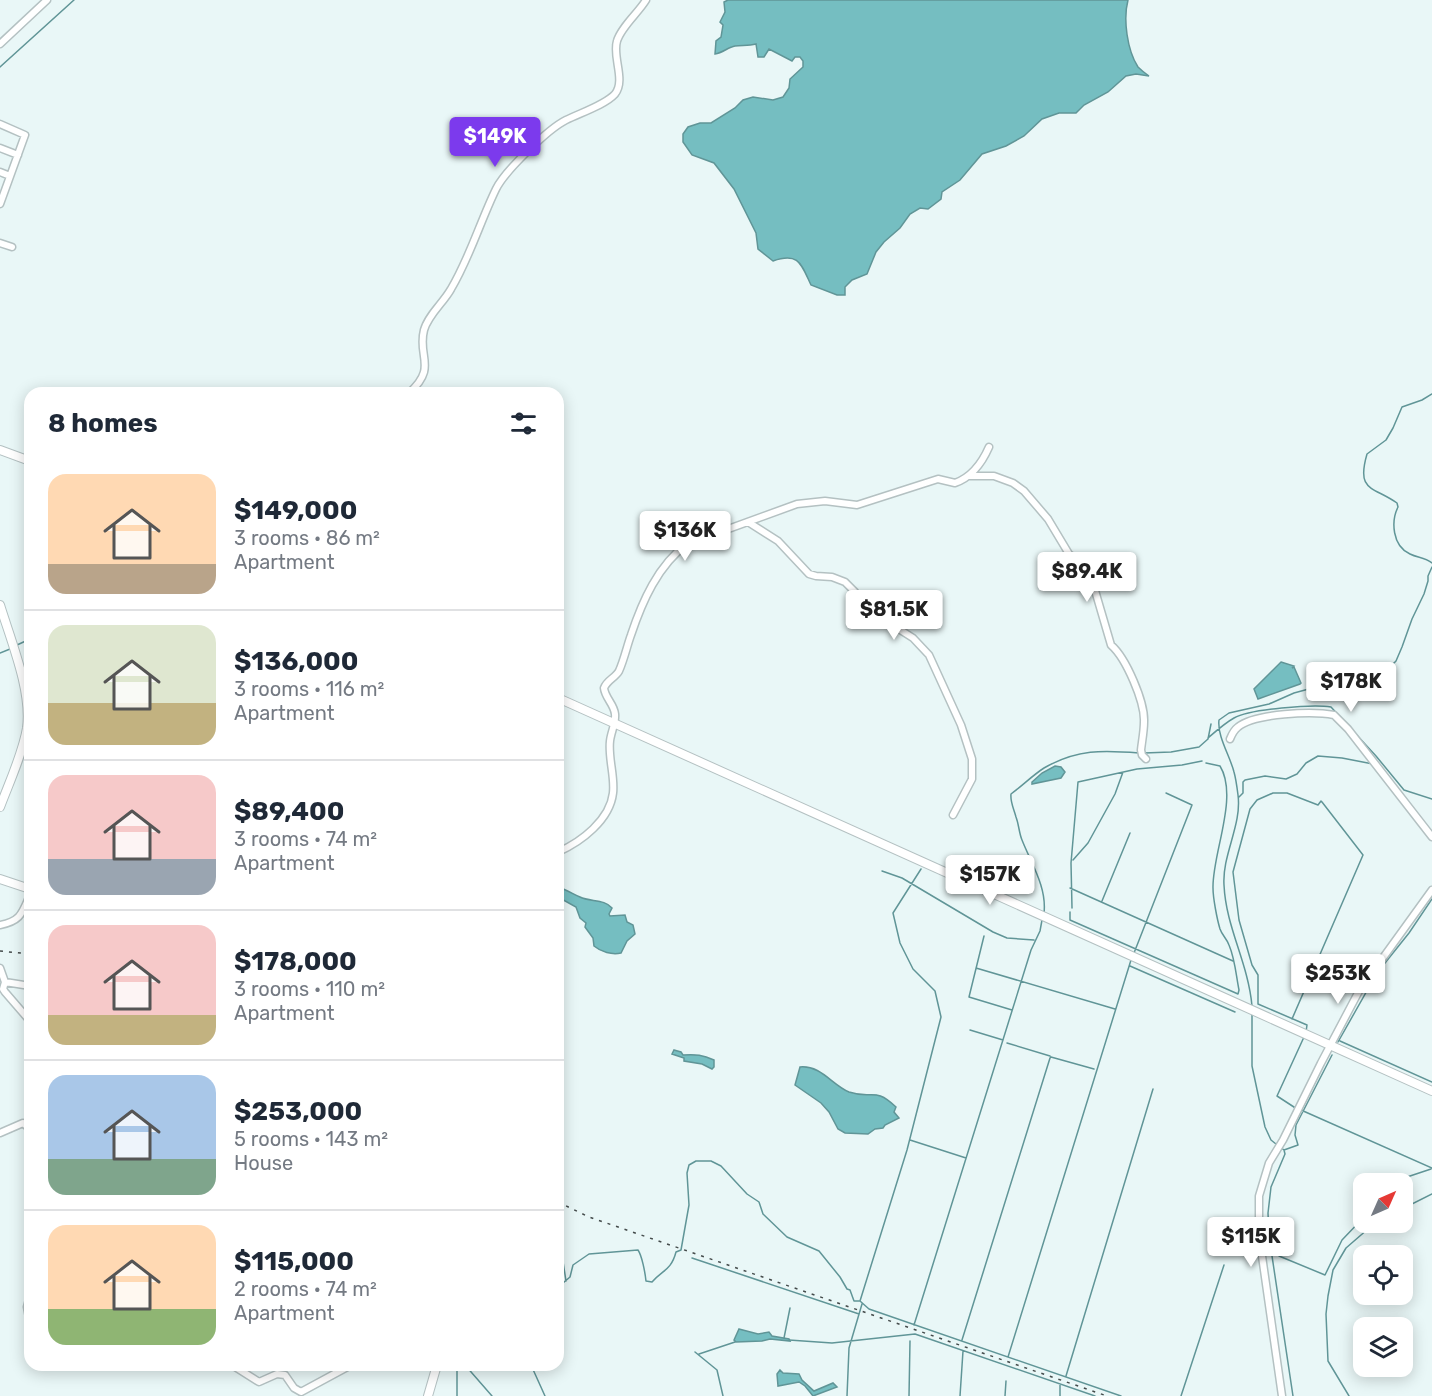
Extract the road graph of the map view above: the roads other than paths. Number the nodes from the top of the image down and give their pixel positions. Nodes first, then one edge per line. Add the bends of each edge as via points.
1 (47, 0) edge
2 (646, 0) edge
3 (0, 44) edge
4 (0, 124) edge
5 (0, 148) edge
6 (18, 155) junction
7 (0, 172) edge
8 (10, 176) junction
9 (2, 195) edge
10 (0, 204) edge
11 (0, 243) edge
12 (12, 248) dead end
13 (415, 387) edge
14 (990, 447) dead end
15 (0, 450) edge
16 (24, 459) edge
17 (967, 477) junction
18 (748, 522) junction
19 (0, 605) edge
20 (3, 626) edge
21 (24, 690) edge
22 (564, 701) edge
23 (614, 723) junction
24 (24, 739) edge
25 (1230, 739) dead end
26 (1146, 759) dead end
27 (0, 807) edge
28 (953, 815) dead end
29 (1432, 837) edge
30 (564, 849) edge
31 (0, 879) edge
32 (24, 887) edge
33 (1432, 890) edge
34 (24, 907) edge
35 (0, 925) edge
36 (0, 968) edge
37 (5, 982) junction
38 (24, 985) edge
39 (24, 1014) edge
40 (1330, 1045) junction
41 (1432, 1091) edge
42 (24, 1123) edge
43 (0, 1133) edge
44 (242, 1371) edge
45 (340, 1371) edge
46 (435, 1371) edge
47 (428, 1396) edge
48 (1282, 1396) edge

1 - 3 street
2 - 13 street via 617,41 619,84 615,94 564,121 502,177 451,290 424,329 425,371
4 - 6 street via 26,135
5 - 6 street
6 - 8 street
7 - 8 street
8 - 9 street
9 - 10 street
11 - 12 street
14 - 17 street
15 - 16 main road
17 - 18 street via 956,483 938,479 856,505 825,501 798,504
17 - 26 street via 994,476 1024,491 1048,519 1069,554 1089,570 1111,645 1136,686 1145,720 1141,750
18 - 23 street via 687,544 660,571 618,672 604,688 613,707
18 - 28 street via 778,541 809,574 845,582 864,607 913,638 929,655 972,759 972,779
19 - 20 main road
20 - 21 main road
22 - 23 main road
23 - 30 street via 610,741 613,792 609,805 588,833
23 - 40 main road
24 - 27 main road
25 - 29 street via 1238,727 1253,719 1298,713 1335,715
31 - 32 main road
33 - 40 street via 1364,984
34 - 35 street via 13,922
36 - 37 street
37 - 38 street
37 - 39 street via 4,992
40 - 41 main road
40 - 48 street via 1269,1163 1258,1208
42 - 43 street
44 - 45 street via 259,1382 277,1374 285,1375 301,1392
46 - 47 main road

